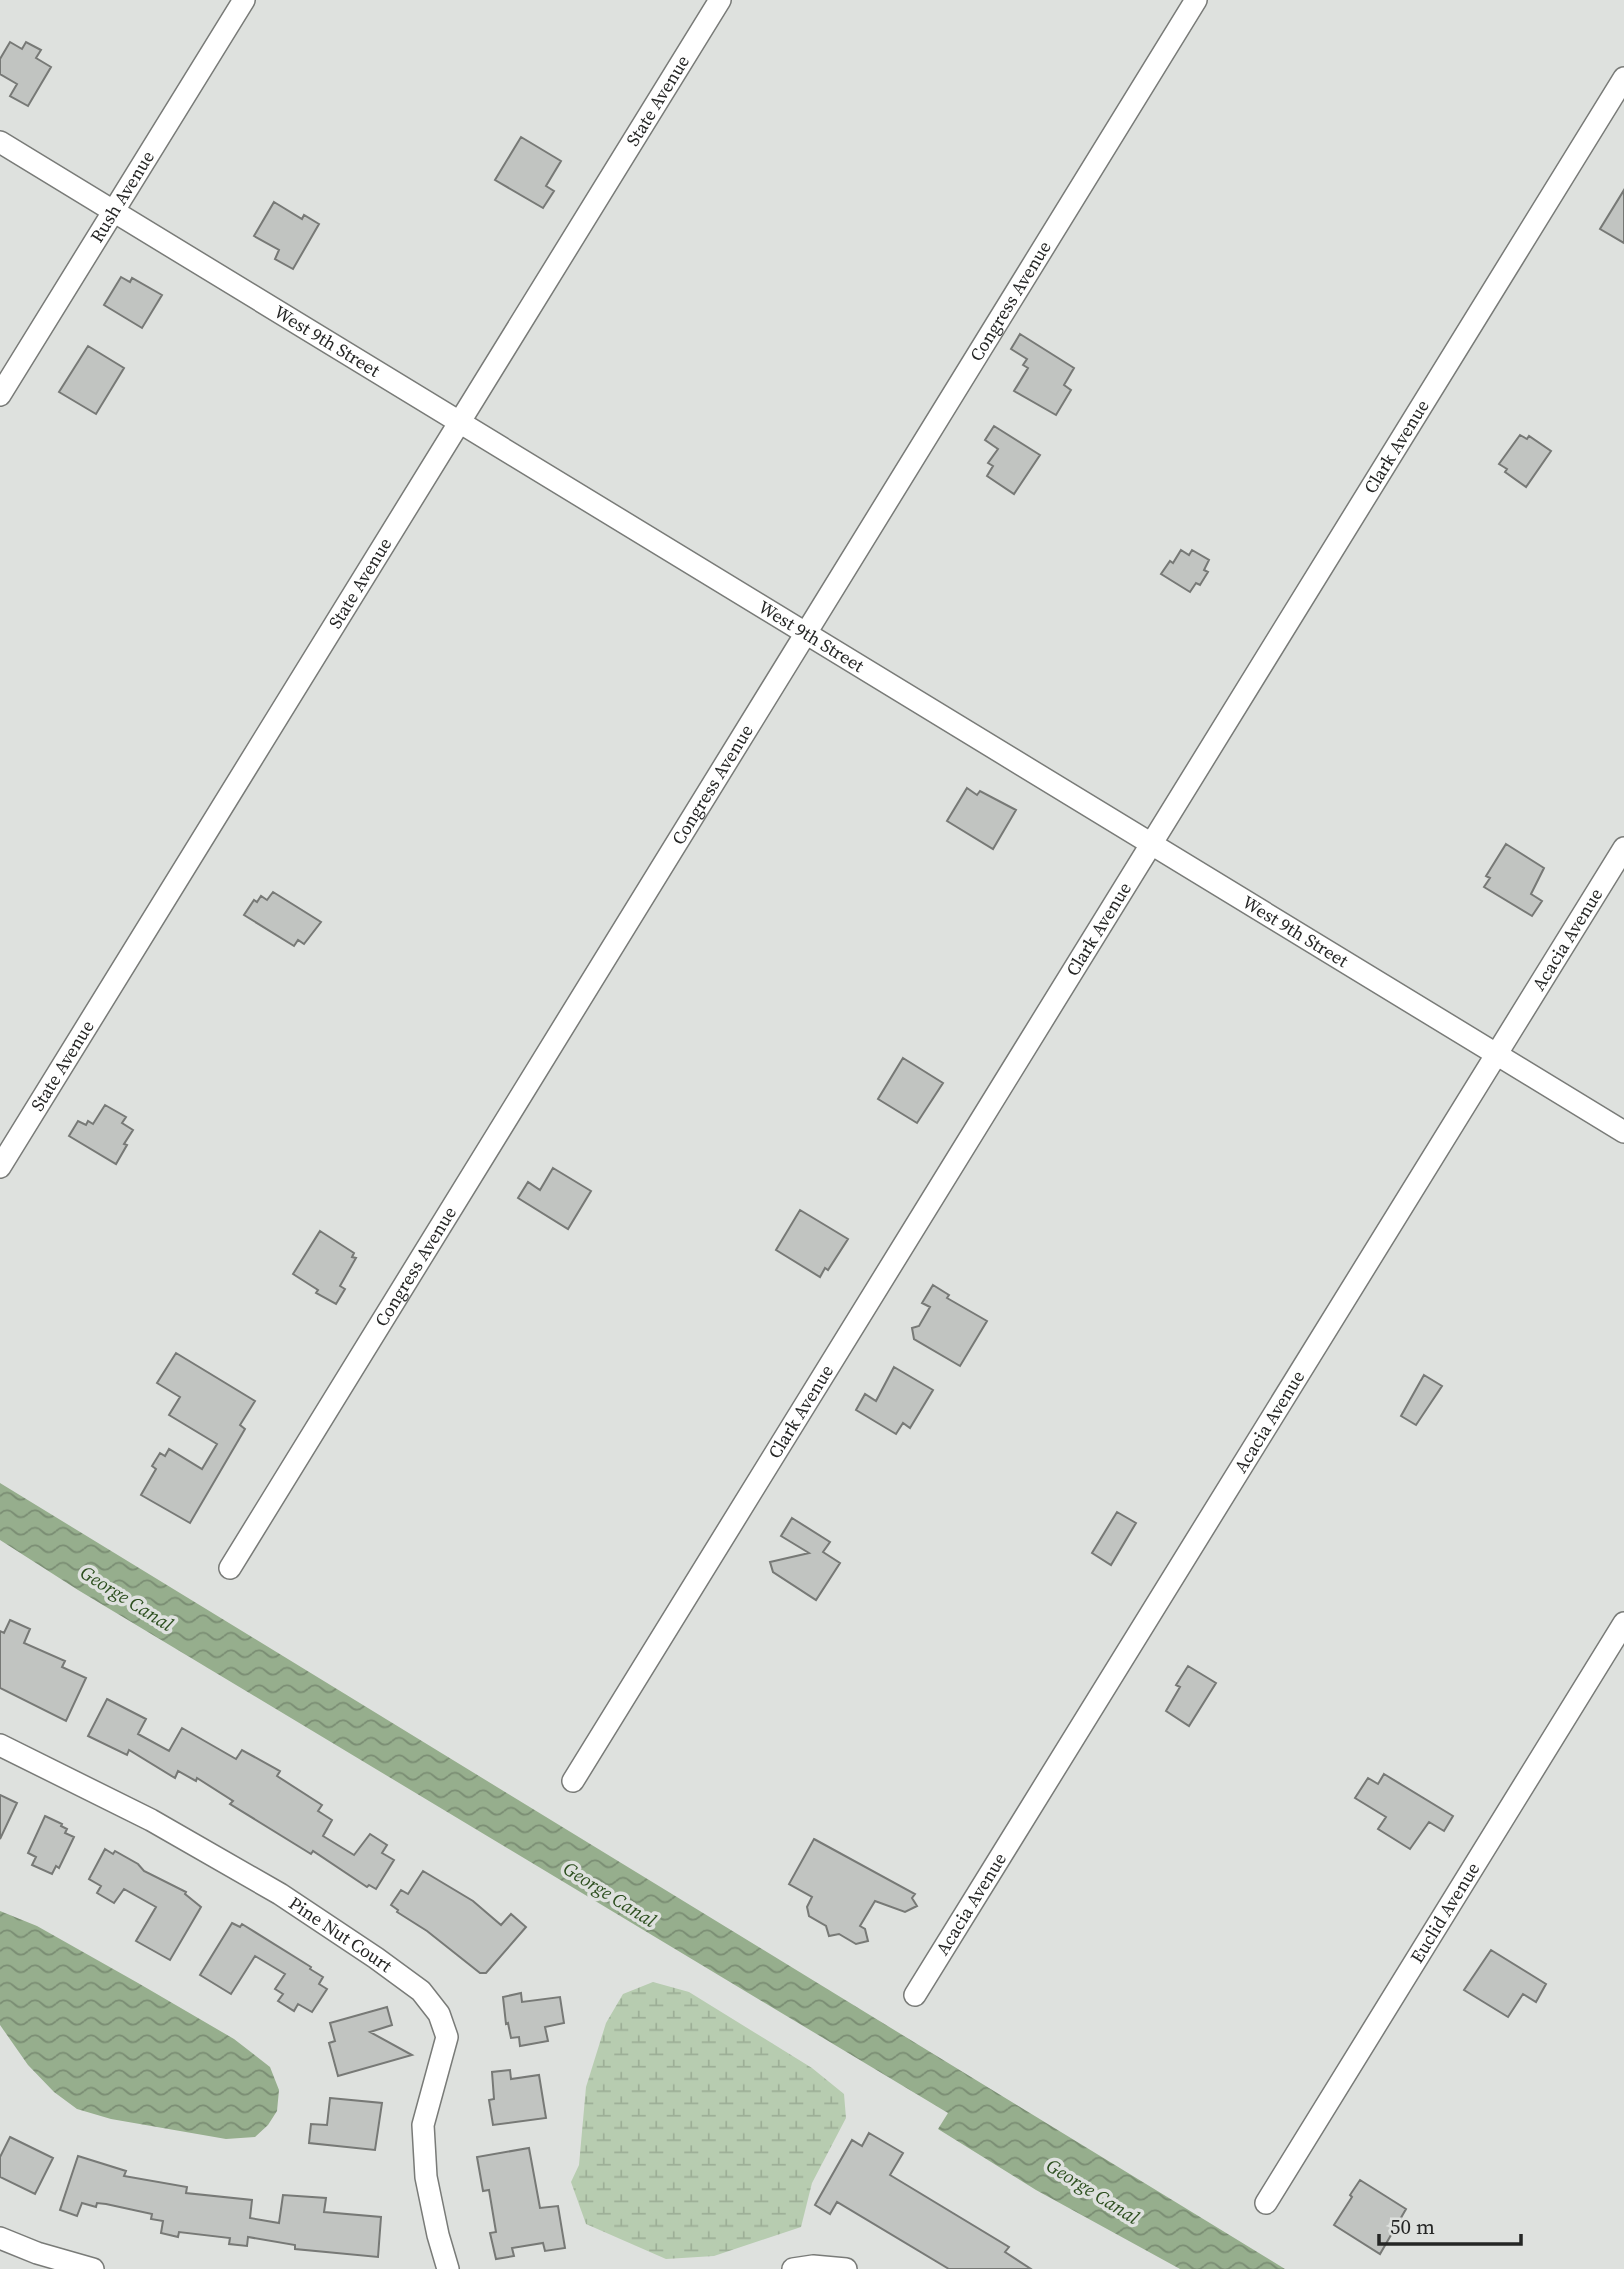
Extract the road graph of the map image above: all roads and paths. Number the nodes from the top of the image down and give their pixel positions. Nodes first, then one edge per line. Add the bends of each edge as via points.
1 (244, 0) edge
2 (720, 0) edge
3 (1196, 0) edge
4 (1624, 78) edge
5 (0, 142) edge
6 (114, 211) junction
7 (0, 395) edge
8 (460, 422) junction
9 (806, 634) junction
10 (1152, 843) junction
11 (1624, 848) edge
12 (1496, 1054) junction
13 (1624, 1132) edge
14 (0, 1167) edge
15 (230, 1568) dead end
16 (1624, 1623) edge
17 (0, 1745) edge
18 (573, 1781) dead end
19 (915, 1995) dead end
20 (1266, 2203) dead end
21 (0, 2238) edge
22 (93, 2269) edge
23 (448, 2269) edge
24 (793, 2269) edge
25 (846, 2269) edge

1 - 6 street, Rush Avenue
2 - 8 street, State Avenue
3 - 9 street, Congress Avenue
4 - 10 street, Clark Avenue
5 - 6 street, West 9th Street
6 - 7 street, Rush Avenue
6 - 8 street, West 9th Street
8 - 9 street, West 9th Street
8 - 14 street, State Avenue
9 - 10 street, West 9th Street
9 - 15 street, Congress Avenue
10 - 12 street, West 9th Street
10 - 18 street, Clark Avenue
11 - 12 street, Acacia Avenue
12 - 13 street, West 9th Street
12 - 19 street, Acacia Avenue
16 - 20 street, Euclid Avenue
17 - 23 street, Pine Nut Court via 151,1820 280,1894 421,1991 439,2014 447,2037 423,2125 426,2177
21 - 22 street
24 - 25 street

